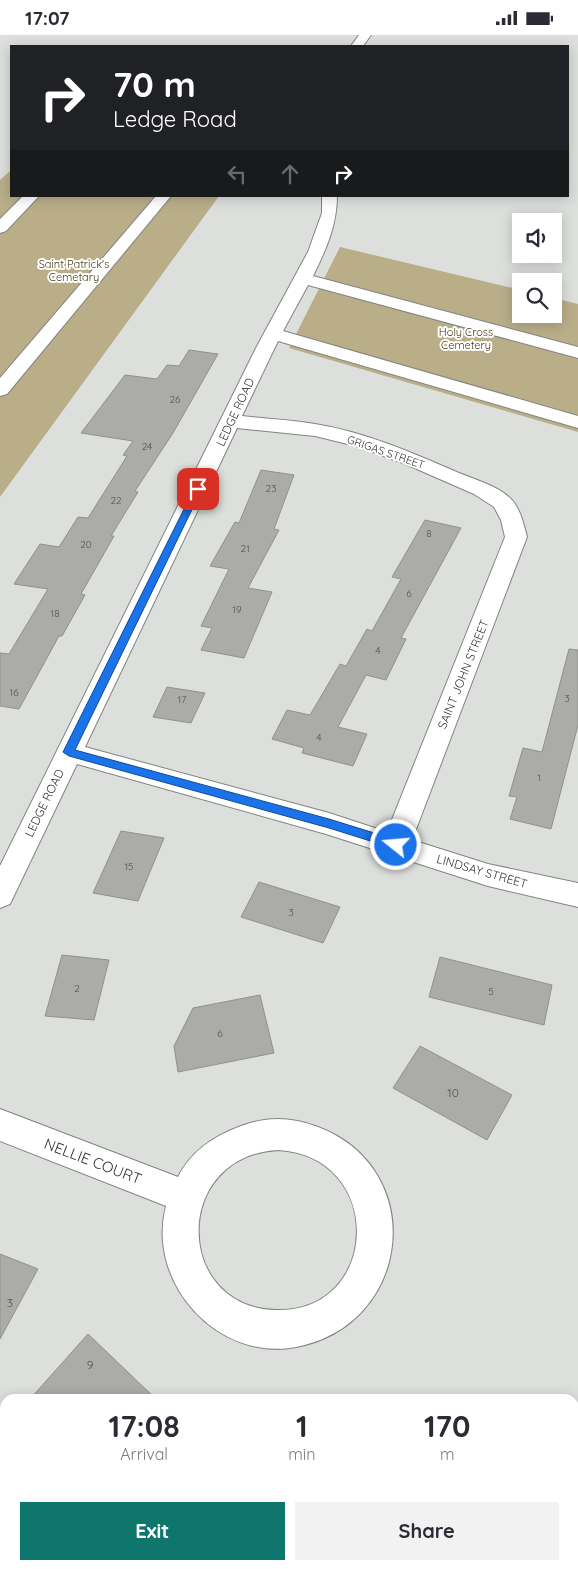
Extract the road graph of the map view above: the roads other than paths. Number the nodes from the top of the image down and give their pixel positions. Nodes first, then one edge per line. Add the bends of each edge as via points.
1 (31, 197) edge
2 (163, 197) edge
3 (330, 197) edge
4 (0, 228) edge
5 (302, 278) junction
6 (272, 334) junction
7 (578, 353) edge
8 (0, 390) edge
9 (231, 421) junction
10 (578, 422) edge
11 (503, 503) joint
12 (69, 752) junction
13 (396, 845) junction
14 (0, 895) edge
15 (578, 895) edge
16 (0, 1125) edge
17 (186, 1197) junction

1 - 4 street
2 - 8 street
3 - 5 street, LEDGE ROAD via 323,240
5 - 6 street, LEDGE ROAD
5 - 7 street
6 - 9 street, LEDGE ROAD
6 - 10 street
9 - 11 street, GRIGAS STREET via 306,429 363,442 446,474
9 - 12 street, LEDGE ROAD
11 - 13 street, SAINT JOHN STREET via 516,537
12 - 13 street, LINDSAY STREET
12 - 14 street, LEDGE ROAD
13 - 15 street, LINDSAY STREET via 488,875
16 - 17 street, NELLIE COURT
17 - 17 street via 180,1220 179,1244 185,1268 203,1296 215,1308 237,1321 262,1329 288,1329 314,1322 337,1310 355,1292 369,1270 377,1224 372,1202 350,1165 313,1141 292,1135 249,1139 211,1160

